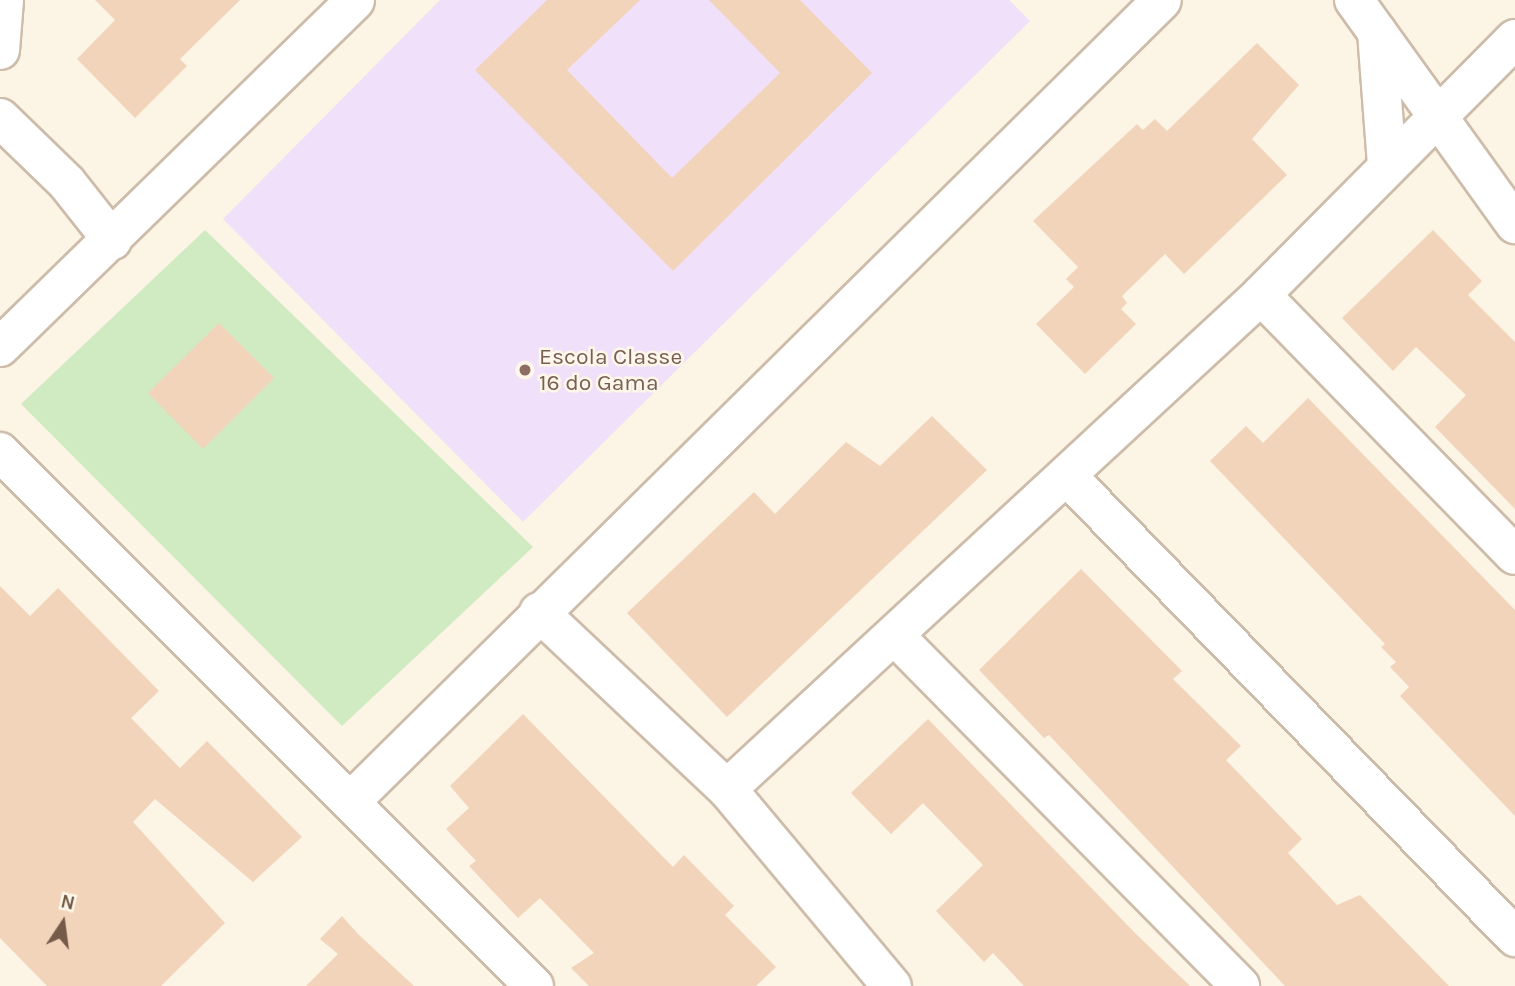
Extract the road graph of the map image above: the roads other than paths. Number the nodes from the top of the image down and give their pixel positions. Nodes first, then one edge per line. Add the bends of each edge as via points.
1 (4, 0) edge
2 (355, 0) edge
3 (1162, 0) edge
4 (1354, 0) edge
5 (1377, 32) junction
6 (1515, 39) edge
7 (0, 50) edge
8 (1439, 114) junction
9 (0, 118) edge
10 (1387, 166) junction
11 (1515, 224) edge
12 (112, 240) junction
13 (1261, 295) junction
14 (0, 347) edge
15 (0, 452) edge
16 (1067, 476) junction
17 (1515, 555) edge
18 (539, 612) junction
19 (894, 635) junction
20 (727, 789) junction
21 (352, 800) junction
22 (1515, 937) edge
23 (534, 986) edge
24 (892, 986) edge
25 (1240, 986) edge

1 - 7 street
2 - 12 street
3 - 18 street
4 - 5 street
5 - 8 street
5 - 10 street
6 - 8 street
8 - 10 street
8 - 11 street
9 - 12 street via 67,183
10 - 13 street
12 - 14 street
13 - 16 street
13 - 17 street
15 - 21 street
16 - 19 street
16 - 22 street
18 - 20 street
18 - 21 street
19 - 20 street
19 - 25 street
20 - 24 street
21 - 23 street

